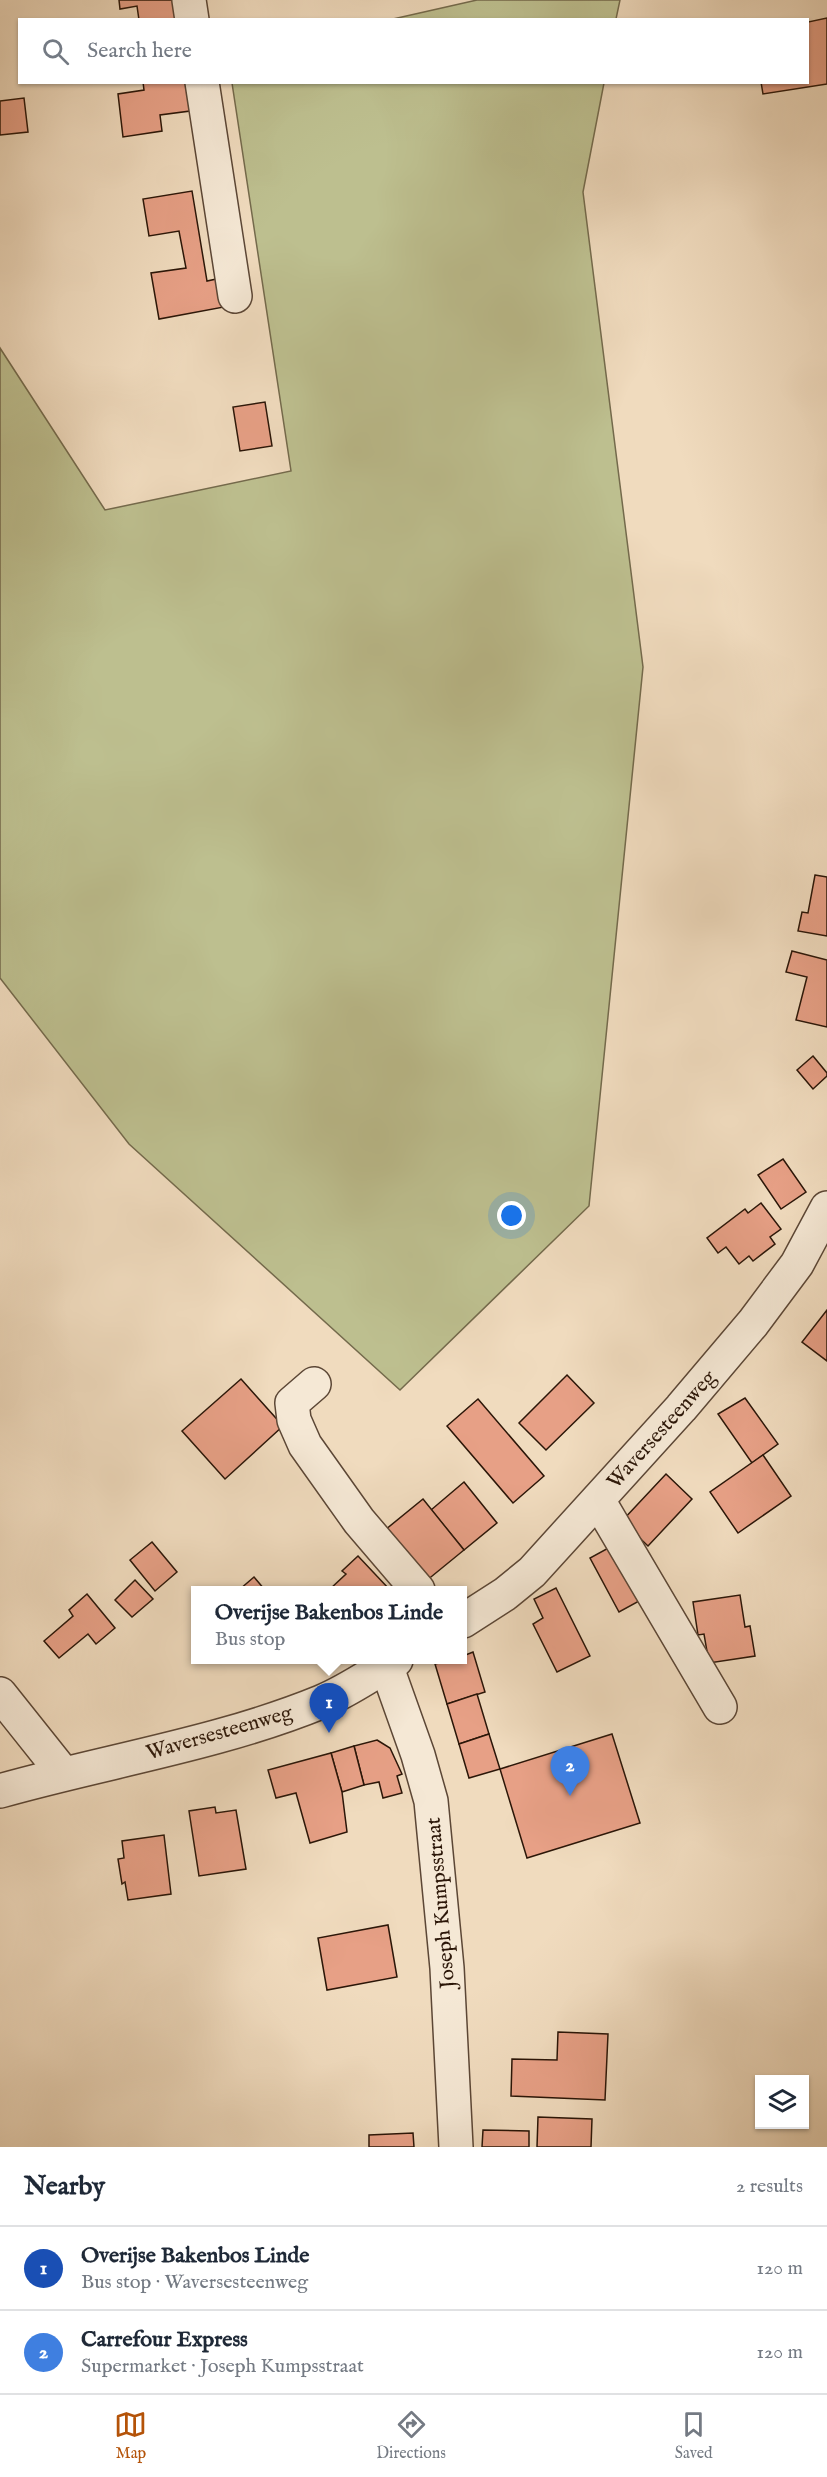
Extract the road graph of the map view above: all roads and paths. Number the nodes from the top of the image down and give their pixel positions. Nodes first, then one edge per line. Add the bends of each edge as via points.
1 (189, 0) edge
2 (192, 18) edge
3 (202, 84) edge
4 (235, 296) dead end
5 (827, 1208) edge
6 (315, 1384) dead end
7 (598, 1500) junction
8 (415, 1586) edge
9 (467, 1618) edge
10 (388, 1664) edge
11 (392, 1664) edge
12 (0, 1694) edge
13 (720, 1707) dead end
14 (66, 1773) junction
15 (0, 1791) edge
16 (456, 2147) edge

1 - 2 street
3 - 4 street
5 - 7 street, Waversesteenweg via 797,1264 753,1323
6 - 8 street via 292,1403 294,1420 305,1445 359,1521
7 - 9 street, Waversesteenweg via 532,1572
7 - 13 street
10 - 14 street, Waversesteenweg via 322,1701 243,1729
11 - 16 street, Joseph Kumpsstraat via 430,1801 447,1968
12 - 14 street
14 - 15 street, Waversesteenweg

